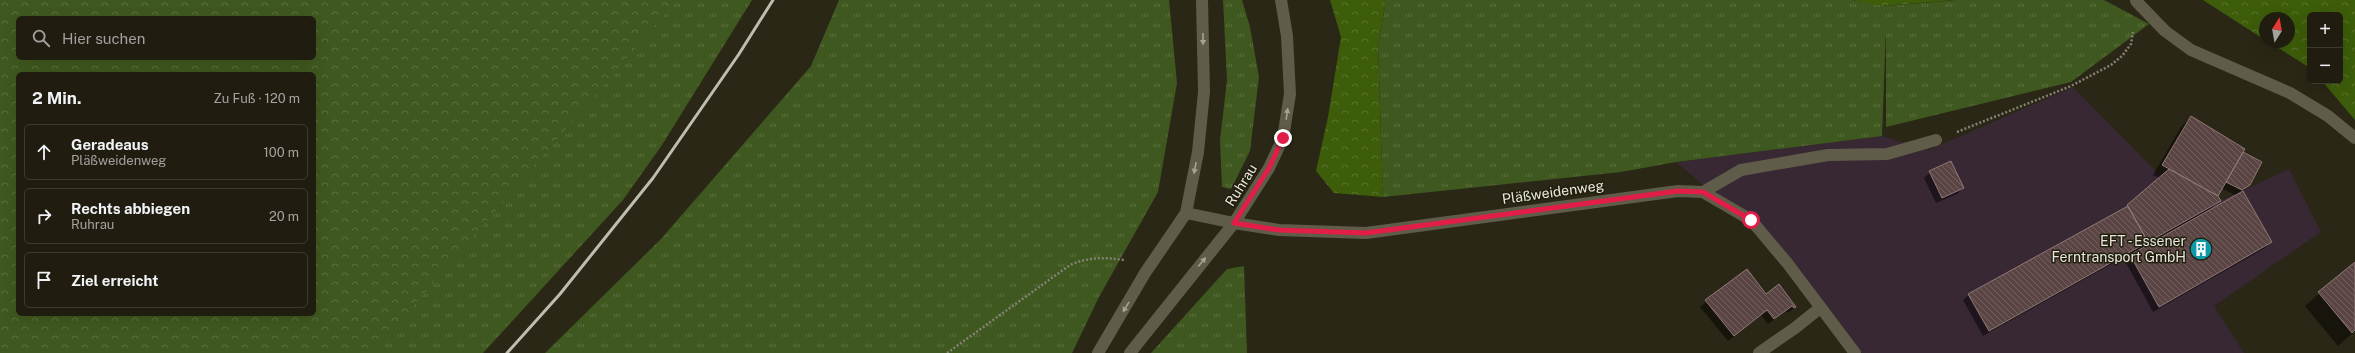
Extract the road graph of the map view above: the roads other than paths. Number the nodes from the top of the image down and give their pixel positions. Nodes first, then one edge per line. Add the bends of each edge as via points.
1 (1202, 0) edge
2 (1280, 0) edge
3 (2136, 1) edge
4 (2355, 138) edge
5 (1936, 140) road end
6 (1703, 192) junction
7 (1186, 213) junction
8 (1234, 223) junction
9 (1820, 308) junction
10 (1098, 353) edge
11 (1130, 353) edge
12 (1759, 353) edge
13 (1855, 353) edge

1 -> 7 street via 1204,92 1198,152
8 -> 2 street, Ruhrau via 1269,168 1283,138 1290,94 1287,36
3 - 4 street via 2165,31 2191,50 2290,93 2328,116
5 - 6 street via 1887,154 1828,156 1741,170
6 - 8 street, Pläßweidenweg via 1678,191 1366,233 1279,230
6 - 9 street, Pläßweidenweg via 1751,220
7 - 8 street, Pläßweidenweg
7 -> 10 street via 1145,273
11 -> 8 street, Ruhrau
9 - 12 street
9 - 13 street, Pläßweidenweg

